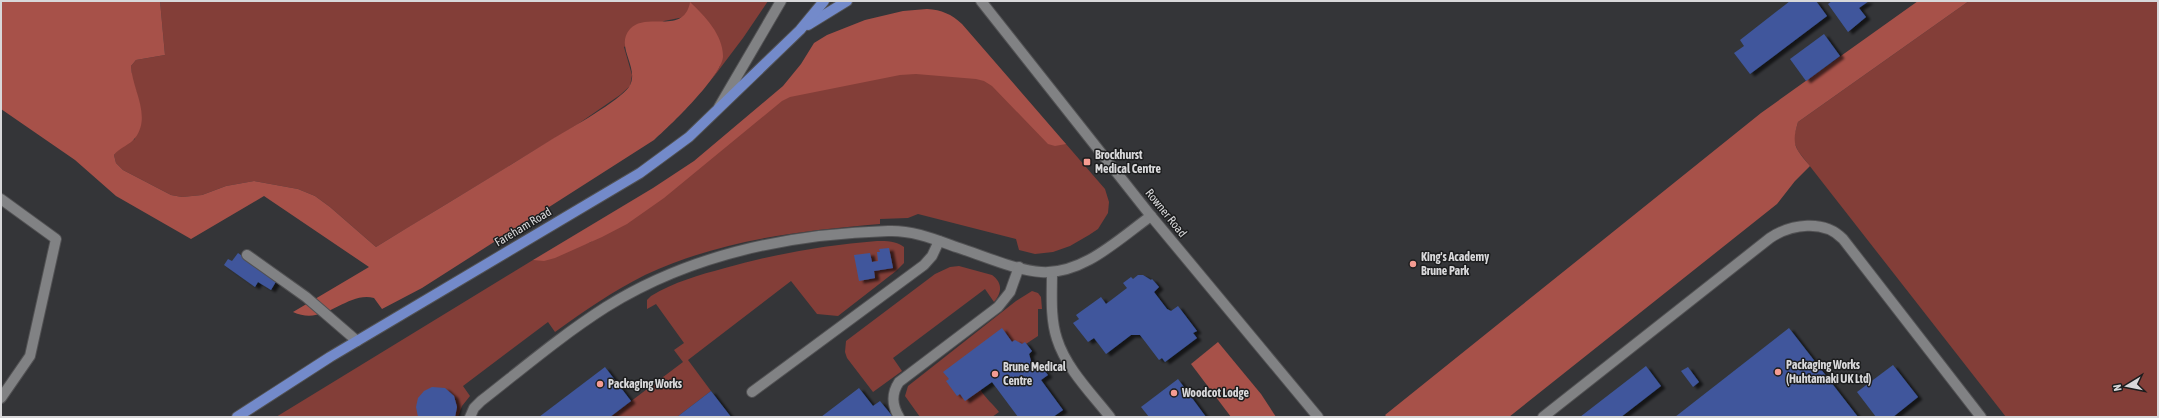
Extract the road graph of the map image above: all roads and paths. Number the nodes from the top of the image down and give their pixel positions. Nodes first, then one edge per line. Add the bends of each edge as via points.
1 (781, 1) edge
2 (824, 1) edge
3 (847, 1) edge
4 (981, 2) edge
5 (800, 30) junction
6 (716, 112) junction
7 (1, 199) edge
8 (1151, 216) junction
9 (939, 241) junction
10 (247, 254) dead end
11 (1019, 267) junction
12 (1052, 272) junction
13 (357, 342) junction
14 (752, 392) dead end
15 (1, 398) edge
16 (237, 417) edge
17 (470, 417) edge
18 (899, 417) edge
19 (1110, 417) edge
20 (1318, 417) edge
21 (1543, 417) edge
22 (1981, 417) edge

1 - 6 main road
2 - 5 main road, Fareham Road
3 - 5 main road, Fareham Road
4 - 8 main road, Rowner Road
5 - 6 main road, Fareham Road
6 - 13 main road, Fareham Road via 689,137 640,173
7 - 15 main road via 56,239 30,356
8 - 12 main road via 1084,262 1069,269
8 - 20 main road, Rowner Road
9 - 11 main road
9 - 14 main road via 932,256 924,265
9 - 17 main road via 901,231 805,237 754,246 696,264 631,293 581,324 481,401
10 - 13 main road via 306,297
11 - 12 main road
11 - 18 main road via 1010,292 998,307 899,382 893,399
12 - 19 main road via 1052,306 1059,344 1079,377
13 - 16 main road, Fareham Road
21 - 22 main road via 1770,238 1790,228 1805,226 1824,228 1843,239

